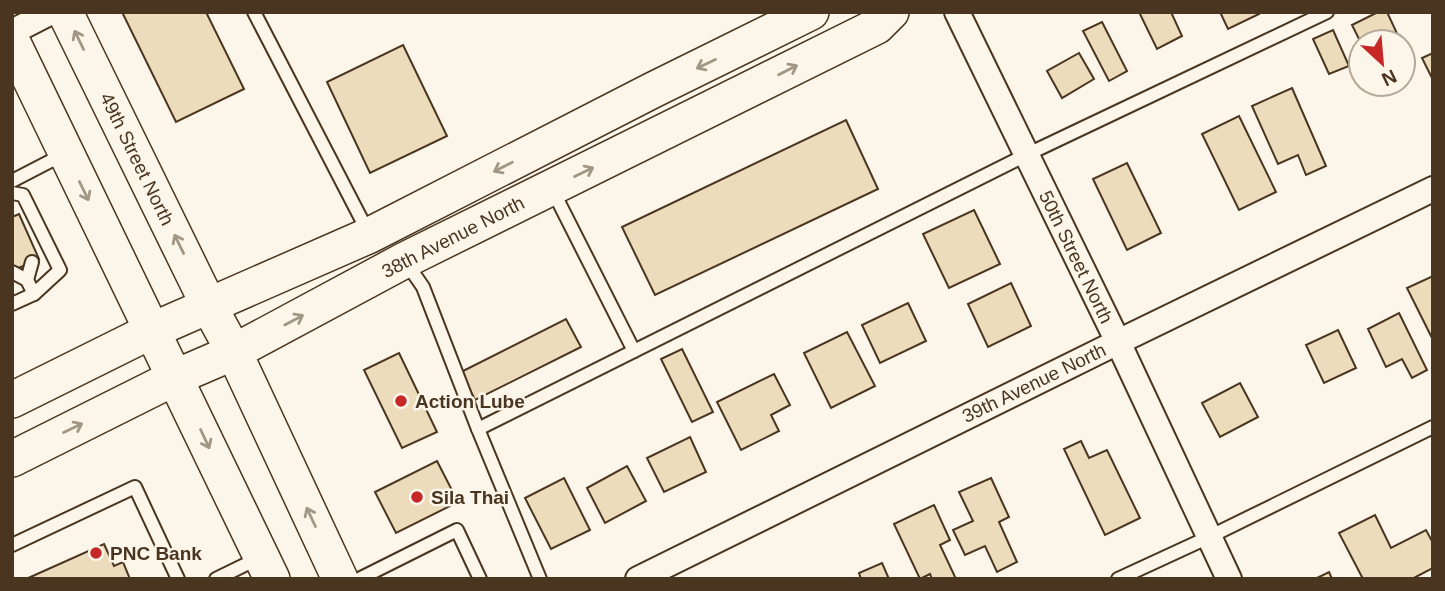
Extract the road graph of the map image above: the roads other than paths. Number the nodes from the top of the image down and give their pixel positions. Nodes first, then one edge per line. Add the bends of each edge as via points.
1 (51, 12) edge
2 (65, 12) edge
3 (254, 12) edge
4 (811, 12) edge
5 (891, 12) edge
6 (957, 12) edge
7 (1327, 12) edge
8 (12, 32) edge
9 (12, 41) edge
10 (66, 153) junction
11 (1026, 155) junction
12 (12, 181) edge
13 (551, 188) junction
14 (1433, 189) edge
15 (12, 192) edge
16 (370, 235) junction
17 (405, 260) junction
18 (32, 262) dead end
19 (12, 272) edge
20 (27, 280) junction
21 (34, 294) junction
22 (12, 304) edge
23 (209, 306) junction
24 (152, 331) junction
25 (1118, 342) junction
26 (634, 351) junction
27 (234, 352) junction
28 (176, 377) junction
29 (12, 400) edge
30 (1433, 427) edge
31 (478, 429) junction
32 (12, 458) edge
33 (1209, 537) junction
34 (12, 545) edge
35 (267, 568) edge
36 (178, 579) edge
37 (216, 579) edge
38 (340, 579) edge
39 (359, 579) edge
40 (480, 579) edge
41 (540, 579) edge
42 (638, 579) edge
43 (1118, 579) edge
44 (1229, 579) edge

1 - 8 street
23 -> 2 main road, 49th Street North
3 - 16 lane
4 -> 16 main road, 38th Avenue North
13 -> 5 main road, 38th Avenue North via 877,26
6 - 11 street, 50th Street North
7 - 11 lane
9 - 10 main road
10 - 12 lane
10 -> 24 main road
11 - 25 street, 50th Street North
11 - 26 lane
13 - 17 main road, 38th Avenue North
13 - 26 lane
14 - 25 street, 39th Avenue North
15 - 21 lane via 23,195 60,270
16 - 23 main road, 38th Avenue North
27 -> 17 main road, 38th Avenue North
17 - 31 lane via 423,287
18 - 20 lane
19 - 20 lane
20 - 21 lane
21 - 22 lane
23 - 24 main road, 38th Avenue North
23 - 27 main road, 49th Street North
24 - 28 main road
24 - 29 main road, 38th Avenue North
25 - 33 street, 50th Street North
25 - 42 street, 39th Avenue North
26 - 31 lane
27 - 28 main road, 38th Avenue North
38 -> 27 main road
32 -> 28 main road, 38th Avenue North
28 -> 35 main road
30 - 33 lane
31 - 41 lane
33 - 43 lane
33 - 44 street, 50th Street North
34 - 36 lane via 135,487
35 - 37 lane
39 - 40 lane via 457,530

